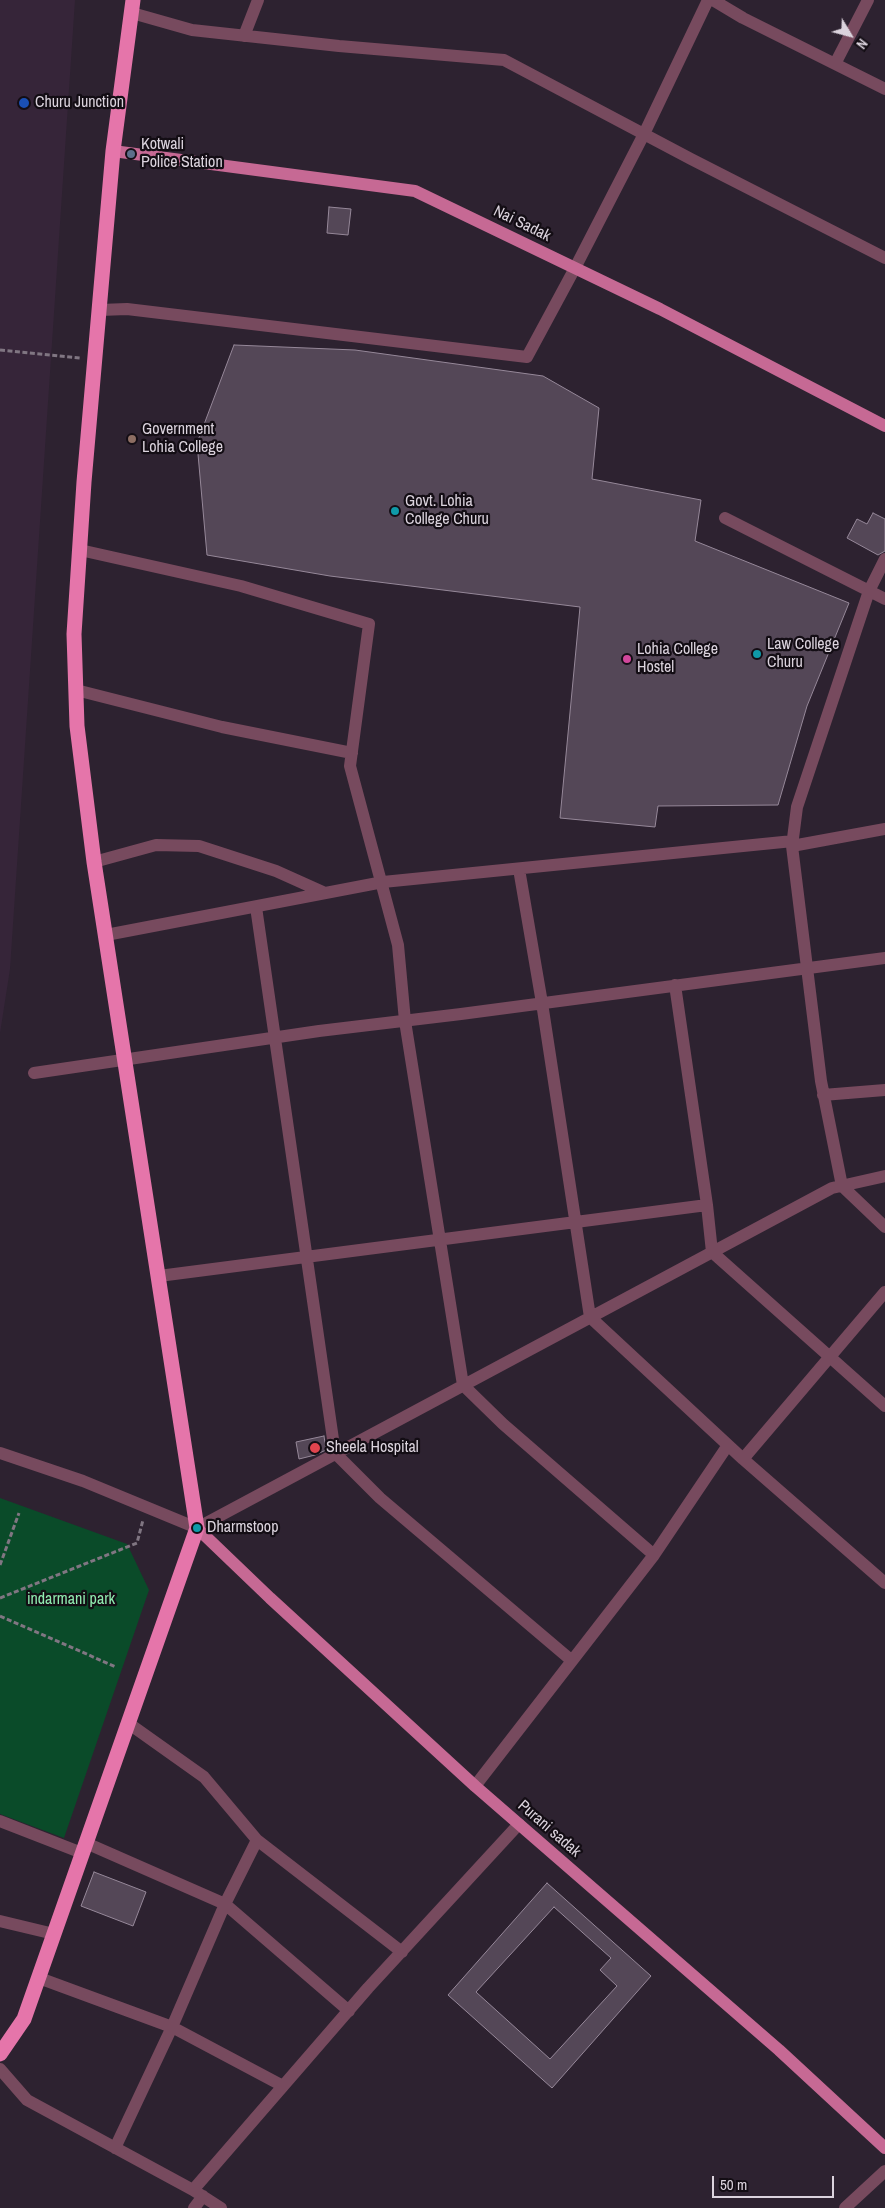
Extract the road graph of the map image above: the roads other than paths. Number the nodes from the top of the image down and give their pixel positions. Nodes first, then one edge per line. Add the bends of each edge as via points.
1 (258, 0) edge
2 (708, 0) edge
3 (713, 0) edge
4 (868, 0) edge
5 (133, 7) edge
6 (244, 36) junction
7 (835, 64) junction
8 (885, 89) edge
9 (644, 134) junction
10 (113, 151) junction
11 (885, 258) edge
12 (575, 268) junction
13 (100, 310) junction
14 (885, 426) edge
15 (725, 518) dead end
16 (80, 550) junction
17 (885, 559) edge
18 (869, 591) junction
19 (885, 599) edge
20 (76, 690) junction
21 (352, 753) junction
22 (885, 829) edge
23 (792, 844) junction
24 (94, 862) junction
25 (519, 869) junction
26 (383, 882) junction
27 (325, 893) junction
28 (256, 907) junction
29 (106, 936) junction
30 (885, 958) edge
31 (807, 967) junction
32 (675, 985) junction
33 (542, 1003) junction
34 (405, 1021) junction
35 (276, 1037) junction
36 (125, 1060) junction
37 (34, 1072) dead end
38 (885, 1090) edge
39 (823, 1095) junction
40 (885, 1176) edge
41 (842, 1186) junction
42 (707, 1205) junction
43 (577, 1222) junction
44 (885, 1227) edge
45 (440, 1240) junction
46 (712, 1252) junction
47 (306, 1256) junction
48 (159, 1276) junction
49 (885, 1292) edge
50 (590, 1317) junction
51 (829, 1357) junction
52 (463, 1384) junction
53 (885, 1406) edge
54 (728, 1445) junction
55 (0, 1453) edge
56 (335, 1453) junction
57 (743, 1459) junction
58 (197, 1528) junction
59 (654, 1555) junction
60 (885, 1583) edge
61 (571, 1660) junction
62 (128, 1723) junction
63 (475, 1786) junction
64 (0, 1821) edge
65 (519, 1824) junction
66 (257, 1840) junction
67 (84, 1848) junction
68 (225, 1904) junction
69 (0, 1921) edge
70 (54, 1934) junction
71 (402, 1952) junction
72 (39, 1978) junction
73 (349, 2011) junction
74 (172, 2027) junction
75 (0, 2054) edge
76 (0, 2069) edge
77 (283, 2086) junction
78 (115, 2148) junction
79 (885, 2148) edge
80 (885, 2170) edge
81 (198, 2193) junction
82 (194, 2208) edge
83 (221, 2208) edge
84 (845, 2208) edge

1 - 6 street
2 - 9 street
3 - 7 street
4 - 7 street
5 - 6 street via 192,30
5 - 10 highway
6 - 9 street via 504,60
7 - 8 street
9 - 11 street
9 - 12 street
10 - 12 main road, Nai Sadak via 415,191
10 - 13 highway
12 - 13 street via 527,357 127,309
12 - 14 main road, Nai Sadak
13 - 16 highway
15 - 18 street
16 - 20 highway via 74,634
16 - 21 street via 241,586 369,624
17 - 18 street
18 - 19 street
18 - 23 street via 798,807
20 - 21 street via 222,727
20 - 24 highway
21 - 26 street via 350,766
22 - 23 street
23 - 25 street
23 - 31 street
24 - 27 street via 156,845 199,846 276,872
24 - 29 highway
25 - 26 street
25 - 33 street
26 - 27 street
26 - 34 street via 398,945
27 - 28 street
28 - 29 street
28 - 35 street
29 - 36 highway
30 - 31 street
31 - 32 street
31 - 39 street
32 - 33 street
32 - 42 street
33 - 34 street
33 - 43 street
34 - 35 street
34 - 45 street
35 - 36 street
35 - 47 street
36 - 37 street
36 - 48 highway
38 - 39 street
39 - 41 street
40 - 41 street
41 - 44 street
41 - 46 street via 832,1188
42 - 43 street
42 - 46 street
43 - 45 street
43 - 50 street
45 - 47 street
45 - 52 street
46 - 50 street
46 - 51 street
47 - 48 street
47 - 56 street
48 - 58 highway
49 - 51 street
50 - 52 street
50 - 54 street
51 - 53 street
51 - 57 street
52 - 56 street
52 - 59 street via 503,1424
54 - 57 street
54 - 59 street
55 - 58 street via 83,1481
56 - 58 street
56 - 61 street via 380,1498
57 - 60 street
58 - 62 highway
58 - 63 main road, Purani sadak
59 - 61 street
61 - 63 street
62 - 66 street via 204,1777
62 - 67 highway
63 - 65 main road, Purani sadak
64 - 67 street
65 - 71 street
65 - 79 main road, Purani sadak via 779,2050
66 - 68 street
66 - 71 street
67 - 68 street
67 - 70 highway
68 - 73 street
68 - 74 street
69 - 70 street
70 - 72 highway
71 - 73 street
72 - 74 street
72 - 75 highway via 24,2018
73 - 77 street
74 - 77 street
74 - 78 street
76 - 78 street via 27,2100
77 - 81 street
78 - 81 street
80 - 84 street
81 - 82 street
81 - 83 street

